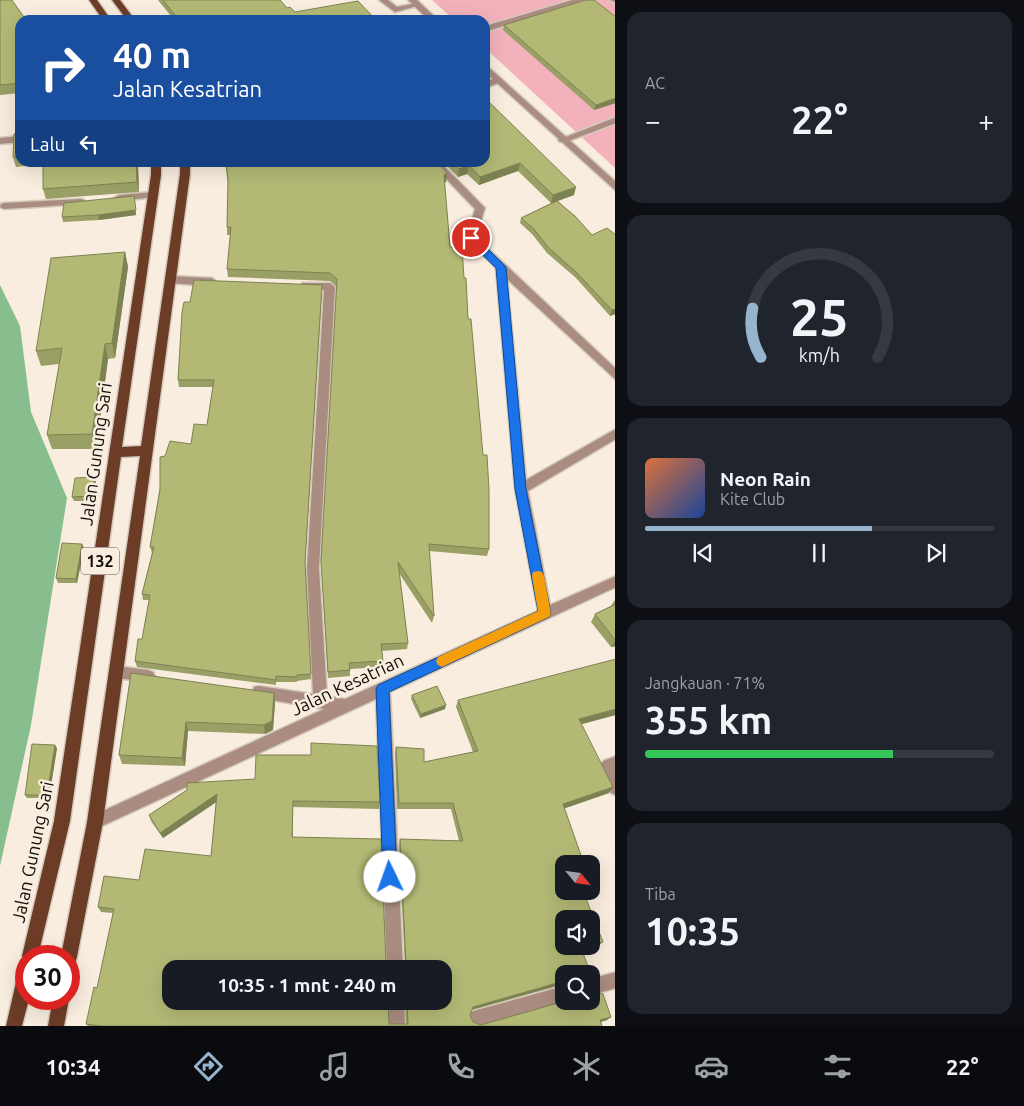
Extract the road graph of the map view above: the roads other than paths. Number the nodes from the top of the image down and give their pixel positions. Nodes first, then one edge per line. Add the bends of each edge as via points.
1 (93, 0) edge
2 (116, 0) edge
3 (383, 0) edge
4 (581, 0) edge
5 (415, 2) edge
6 (113, 15) edge
7 (117, 15) edge
8 (429, 15) edge
9 (490, 27) edge
10 (490, 72) edge
11 (498, 80) junction
12 (490, 83) edge
13 (615, 120) edge
14 (15, 140) edge
15 (563, 140) junction
16 (0, 141) edge
17 (156, 167) edge
18 (185, 167) edge
19 (439, 167) edge
20 (615, 188) edge
21 (154, 195) junction
22 (4, 206) dead end
23 (501, 267) junction
24 (170, 280) junction
25 (220, 282) edge
26 (298, 285) edge
27 (615, 376) edge
28 (615, 433) edge
29 (147, 451) junction
30 (116, 452) junction
31 (521, 489) junction
32 (615, 581) edge
33 (545, 614) junction
34 (116, 672) junction
35 (164, 679) edge
36 (242, 689) edge
37 (383, 689) junction
38 (320, 700) junction
39 (346, 706) junction
40 (615, 763) edge
41 (615, 788) edge
42 (95, 822) junction
43 (33, 945) edge
44 (71, 945) edge
45 (395, 960) edge
46 (615, 980) edge
47 (600, 984) edge
48 (555, 996) edge
49 (18, 1010) edge
50 (59, 1010) edge
51 (397, 1010) edge
52 (477, 1018) edge
53 (14, 1026) edge
54 (56, 1026) edge
55 (398, 1026) edge

1 - 6 main road
2 - 7 main road
3 - 5 street via 395,10
4 - 9 street
5 - 8 street
10 - 11 street
11 - 12 street
11 - 15 street
13 - 15 street
14 - 16 street
15 - 20 street
17 - 21 main road, Jalan Gunung Sari / 132
18 - 24 main road, 132
19 - 23 street via 480,208 471,238
21 - 22 street
21 - 30 main road, Jalan Gunung Sari / 132
23 - 27 street
23 - 31 street
24 - 25 street
24 - 29 main road, 132
26 - 38 street via 330,287 313,568
28 - 31 street
29 - 30 main road
29 - 34 main road, 132
30 - 43 main road, Jalan Gunung Sari / 132 via 62,822
31 - 33 street
32 - 33 street, Jalan Kesatrian
33 - 37 street, Jalan Kesatrian
34 - 35 street
34 - 42 main road, 132
36 - 38 street
37 - 39 street, Jalan Kesatrian
37 - 45 street
38 - 39 street
39 - 42 street, Jalan Kesatrian
40 - 41 street via 608,766
42 - 44 main road, 132
46 - 47 street
48 - 52 street
49 - 53 main road
50 - 54 main road
51 - 55 street

